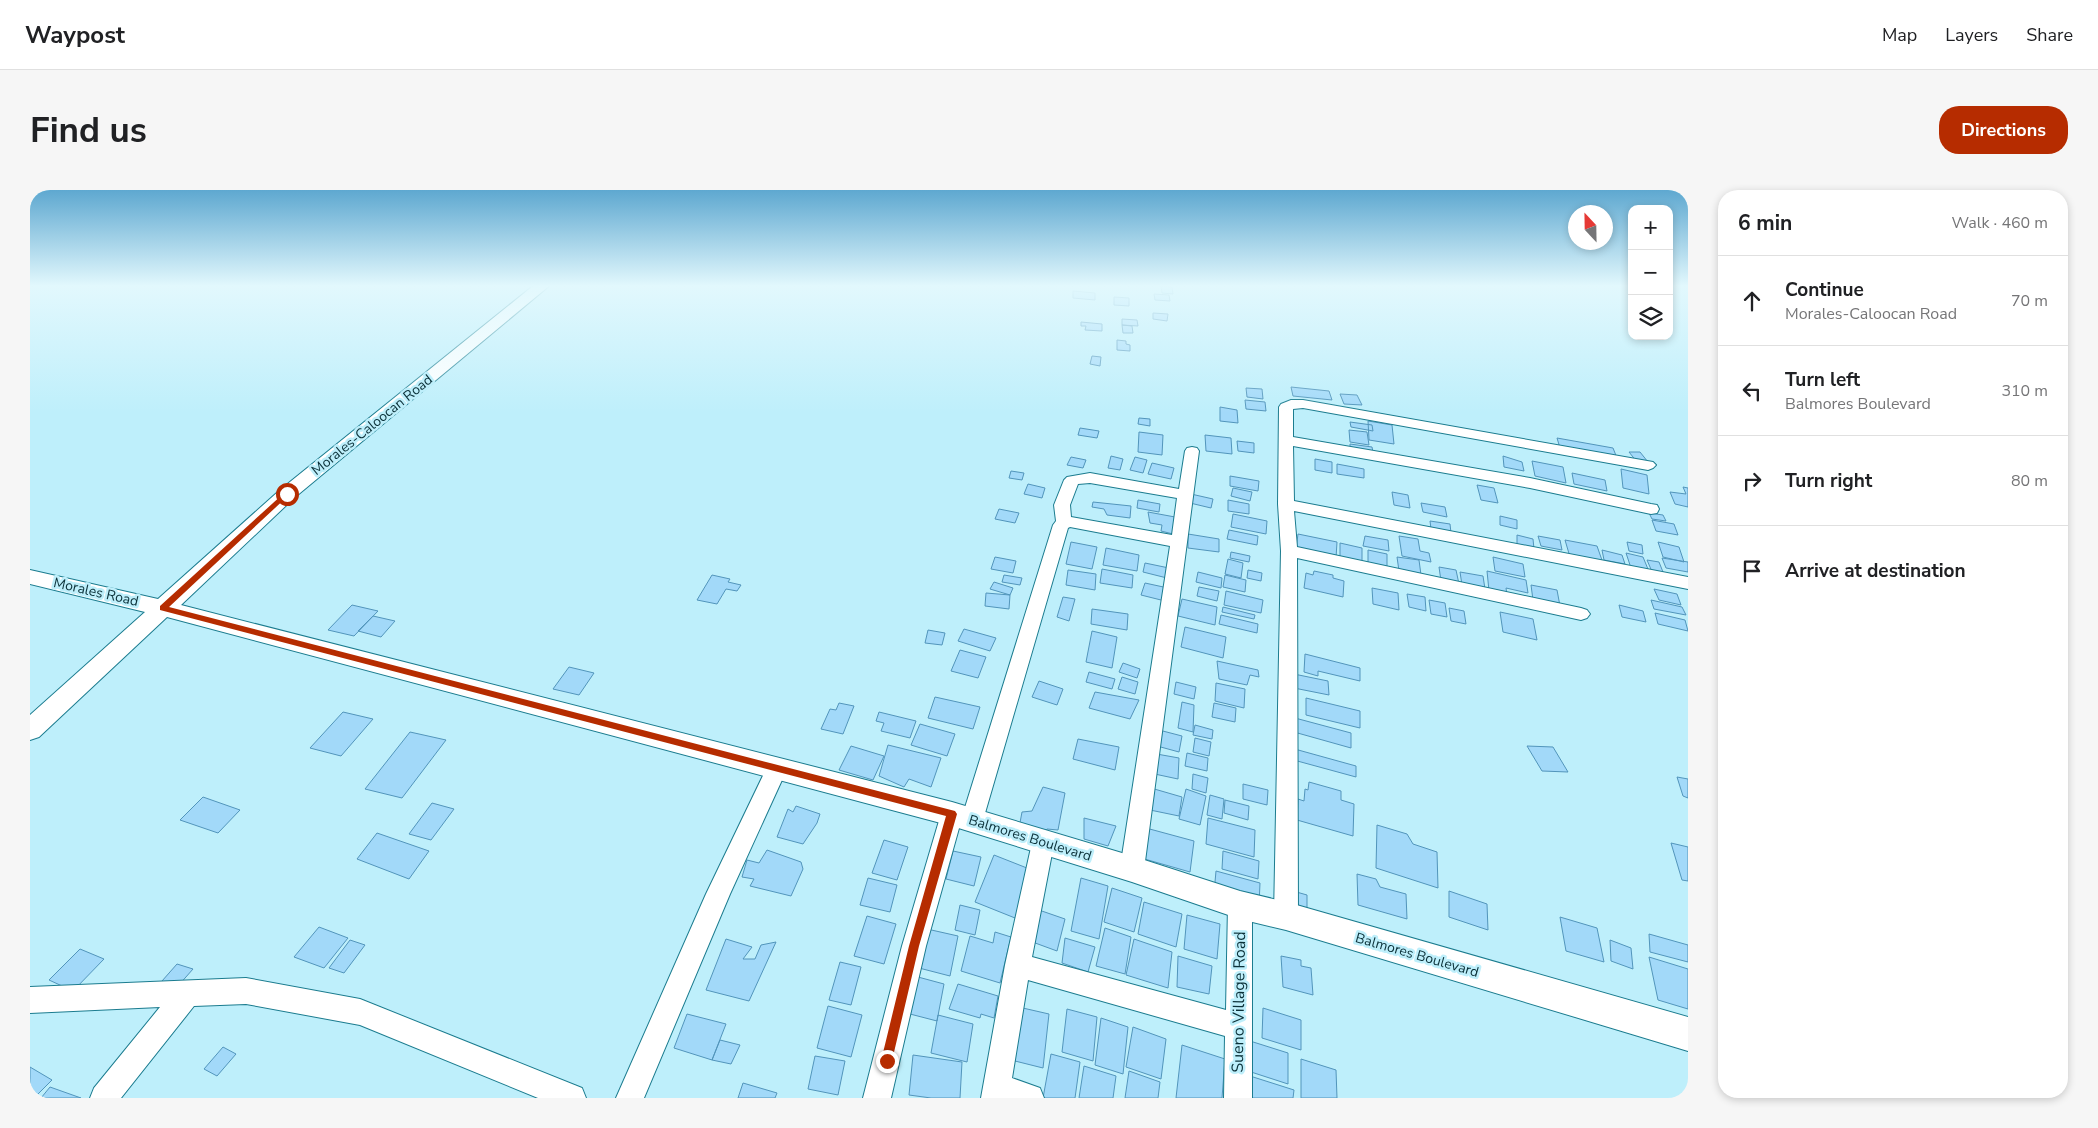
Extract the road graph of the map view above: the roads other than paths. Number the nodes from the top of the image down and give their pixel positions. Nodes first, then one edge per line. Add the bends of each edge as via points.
1 (490, 328) edge
2 (1287, 440) junction
3 (1192, 452) dead end
4 (1648, 465) dead end
5 (1186, 495) junction
6 (1286, 504) junction
7 (1651, 509) dead end
8 (1064, 523) junction
9 (1179, 542) junction
10 (1289, 551) junction
11 (30, 577) edge
12 (1688, 583) edge
13 (163, 608) junction
14 (1581, 614) dead end
15 (30, 730) edge
16 (776, 769) junction
17 (962, 817) junction
18 (1043, 843) junction
19 (1132, 869) junction
20 (1240, 905) junction
21 (1286, 916) junction
22 (1018, 964) junction
23 (187, 994) junction
24 (30, 1000) edge
25 (1239, 1028) junction
26 (1688, 1034) edge
27 (996, 1092) edge
28 (104, 1098) edge
29 (572, 1098) edge
30 (630, 1098) edge
31 (877, 1098) edge
32 (1030, 1098) edge
33 (1238, 1098) edge

1 - 13 street, Morales-Caloocan Road via 287,494
2 - 4 street via 1286,407 1303,404
2 - 6 street
2 - 7 street via 1530,483
3 - 5 street
5 - 8 street via 1080,478 1072,480 1062,505
5 - 9 street
6 - 10 street
6 - 12 street
8 - 9 street via 1074,522
8 - 17 street
9 - 19 street
10 - 14 street
10 - 21 street
11 - 13 street, Morales Road
13 - 15 street, Morales-Caloocan Road
13 - 16 street, Balmores Boulevard
16 - 17 street, Balmores Boulevard
16 - 30 street
17 - 18 street, Balmores Boulevard
17 - 31 street via 914,946
18 - 19 street, Balmores Boulevard
18 - 22 street
19 - 20 street, Balmores Boulevard
20 - 21 street, Balmores Boulevard
20 - 25 street, Sueno Village Road
21 - 26 street, Balmores Boulevard
22 - 25 street
22 - 27 street
23 - 24 street
23 - 28 street
23 - 29 street via 246,991 360,1012
25 - 33 street, Sueno Village Road
27 - 32 street

